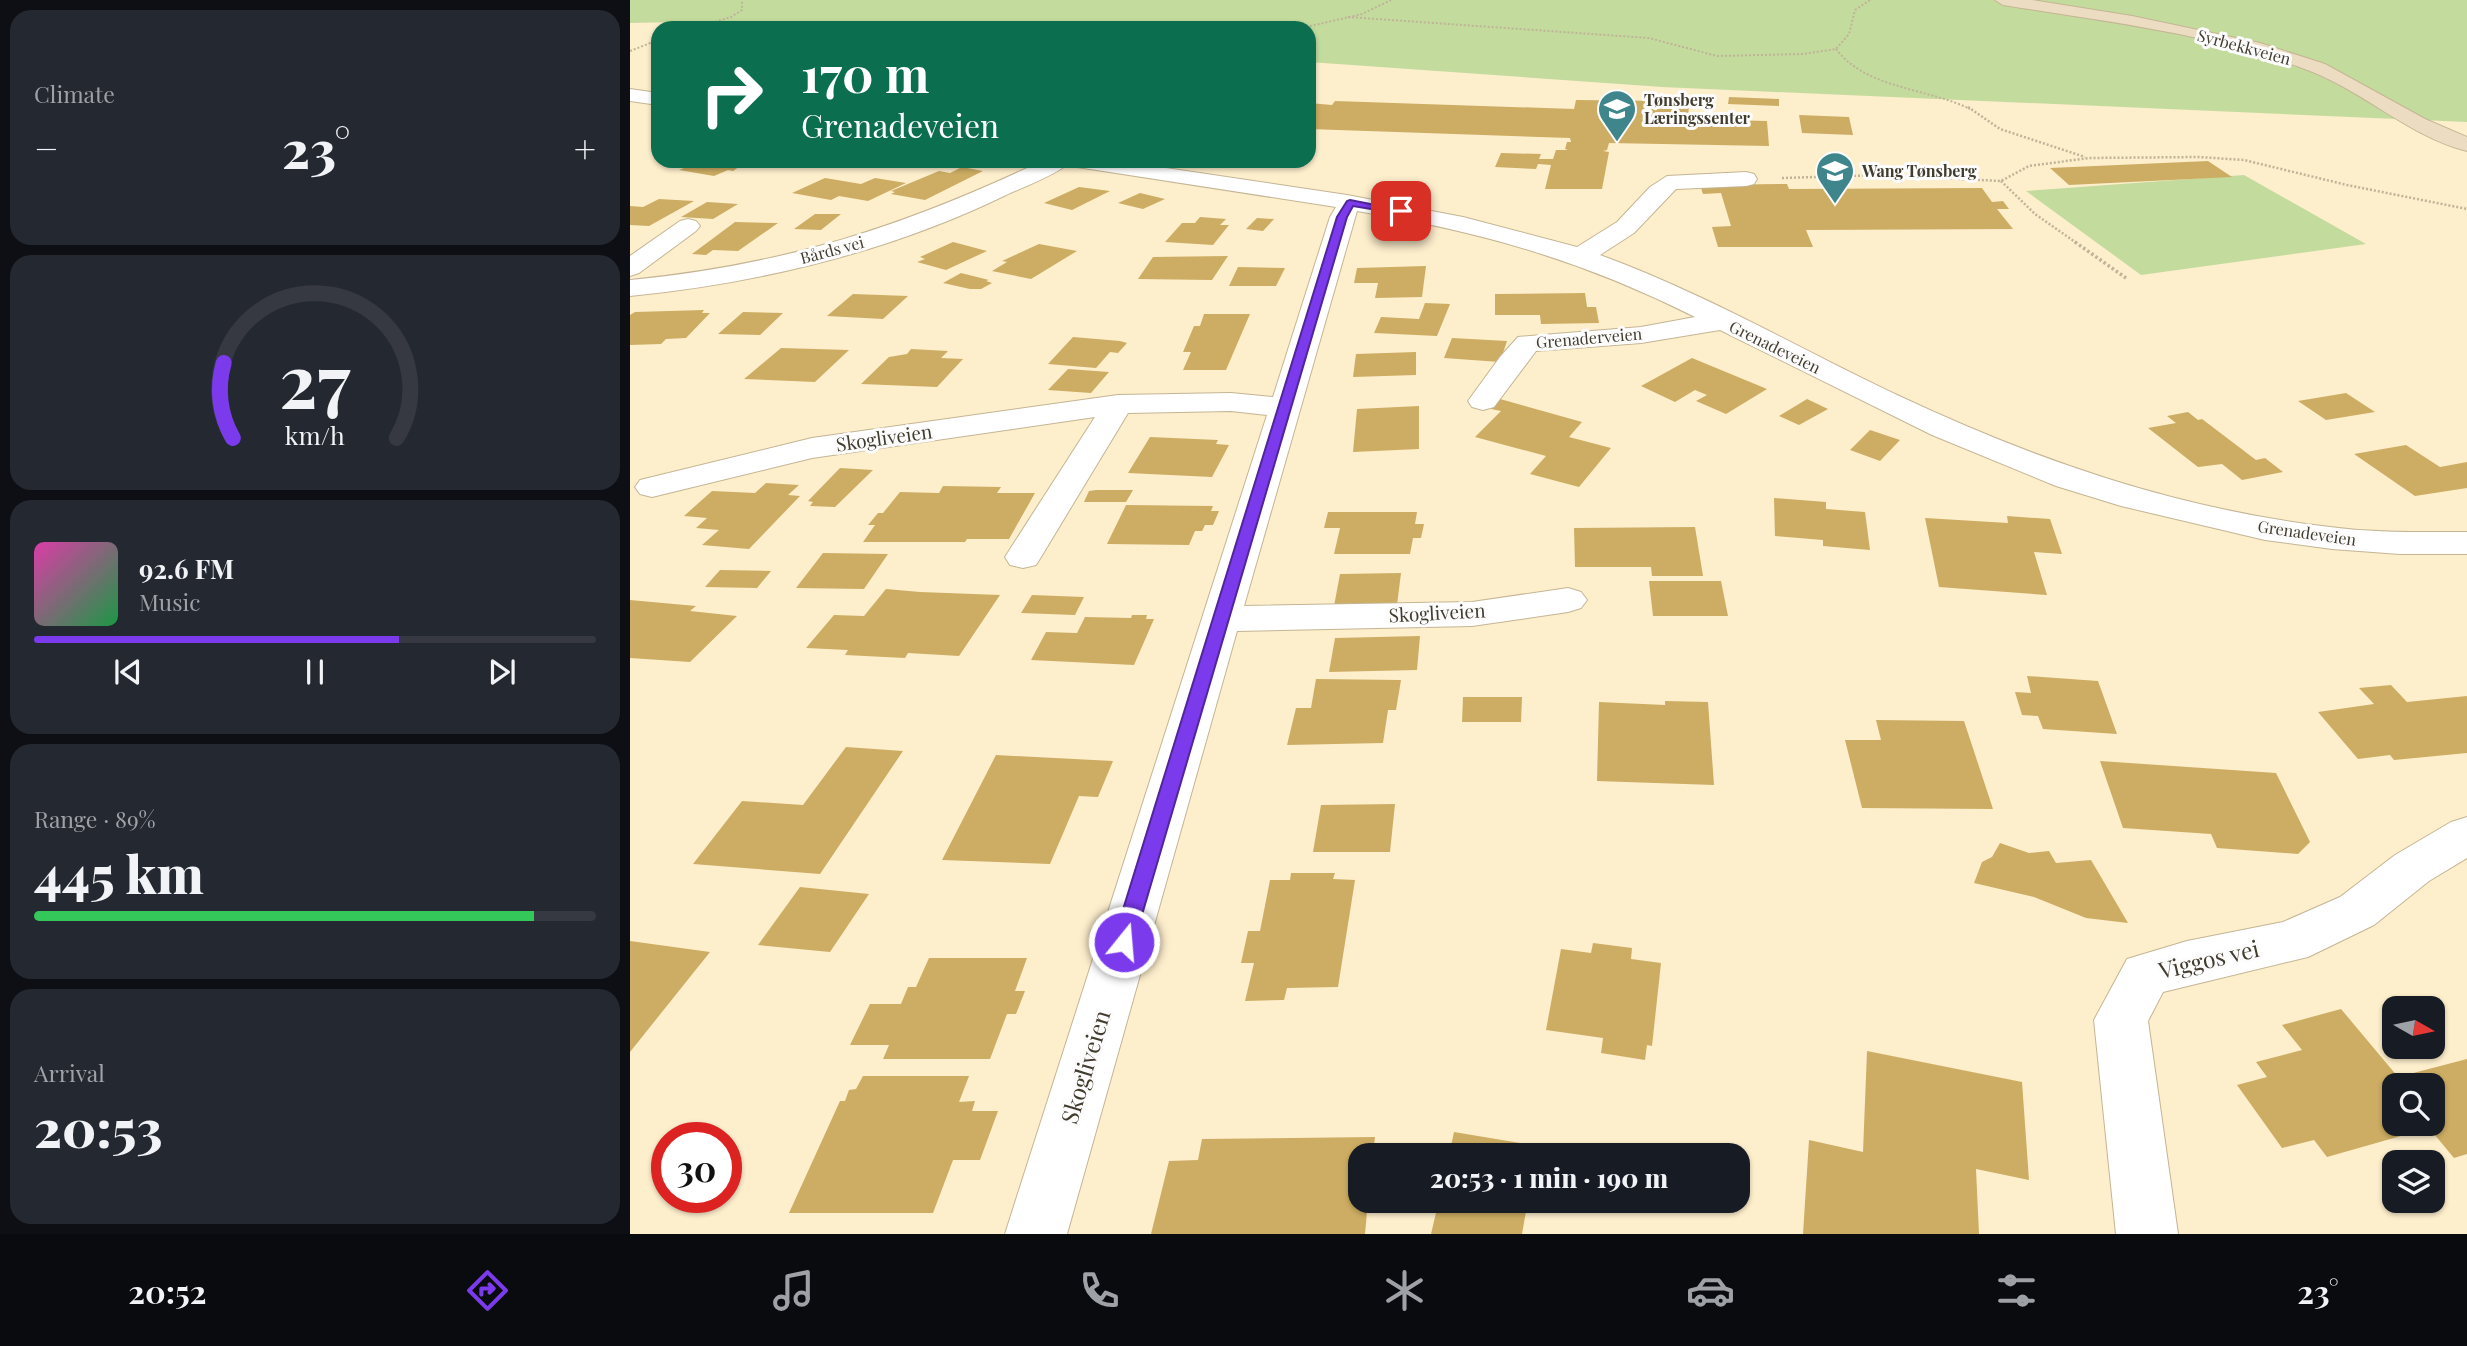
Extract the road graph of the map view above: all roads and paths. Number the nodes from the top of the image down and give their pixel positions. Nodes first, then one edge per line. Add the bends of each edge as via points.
1 (742, 0) edge
2 (1391, 0) edge
3 (1870, 0) edge
4 (2003, 0) edge
5 (1348, 17) junction
6 (718, 21) edge
7 (1316, 25) edge
8 (651, 43) edge
9 (1836, 48) junction
10 (630, 51) edge
11 (630, 95) edge
12 (651, 98) edge
13 (2467, 145) edge
14 (2089, 158) junction
15 (1045, 168) edge
16 (1122, 168) edge
17 (1746, 179) joint
18 (2001, 181) junction
19 (1350, 203) junction
20 (2467, 209) edge
21 (688, 226) dead end
22 (1578, 257) junction
23 (630, 268) edge
24 (2126, 278) dead end
25 (630, 288) edge
26 (1723, 321) junction
27 (1483, 401) dead end
28 (1118, 404) junction
29 (1286, 407) junction
30 (652, 487) dead end
31 (2467, 543) edge
32 (1023, 557) dead end
33 (1568, 600) dead end
34 (1221, 619) junction
35 (2467, 835) edge
36 (1036, 1234) edge
37 (2147, 1234) edge

1 - 6 path via 742,10
2 - 5 path
3 - 9 path via 1855,10 1849,34
4 - 13 main road, Syrbekkveien via 2254,47 2319,68
5 - 7 path
5 - 9 path via 1649,38 1717,56 1803,54
8 - 10 path
9 - 14 path via 1846,62 1881,79 1968,107 2000,129
11 - 12 street
14 - 18 path via 2029,166
14 - 20 path via 2244,160
15 - 25 street, Bårds vei via 931,219 829,253
16 - 19 street, Grenadeveien
17 - 18 path via 1881,175
17 - 22 street via 1667,184 1625,228
18 - 24 path via 2035,214
19 - 22 street, Grenadeveien via 1453,221
19 - 29 street, Skogliveien
21 - 23 street
22 - 26 street, Grenadeveien via 1649,284
26 - 27 street, Grenaderveien via 1640,335 1528,343
26 - 31 street, Grenadeveien via 2014,460 2136,502 2322,537
28 - 29 street, Skogliveien via 1231,402
28 - 30 street, Skogliveien via 812,448
28 - 32 street
29 - 34 street, Skogliveien
33 - 34 street, Skogliveien via 1472,614
34 - 36 street, Skogliveien
35 - 37 street, Viggos vei via 2412,868 2357,911 2290,942 2144,975 2121,1020

